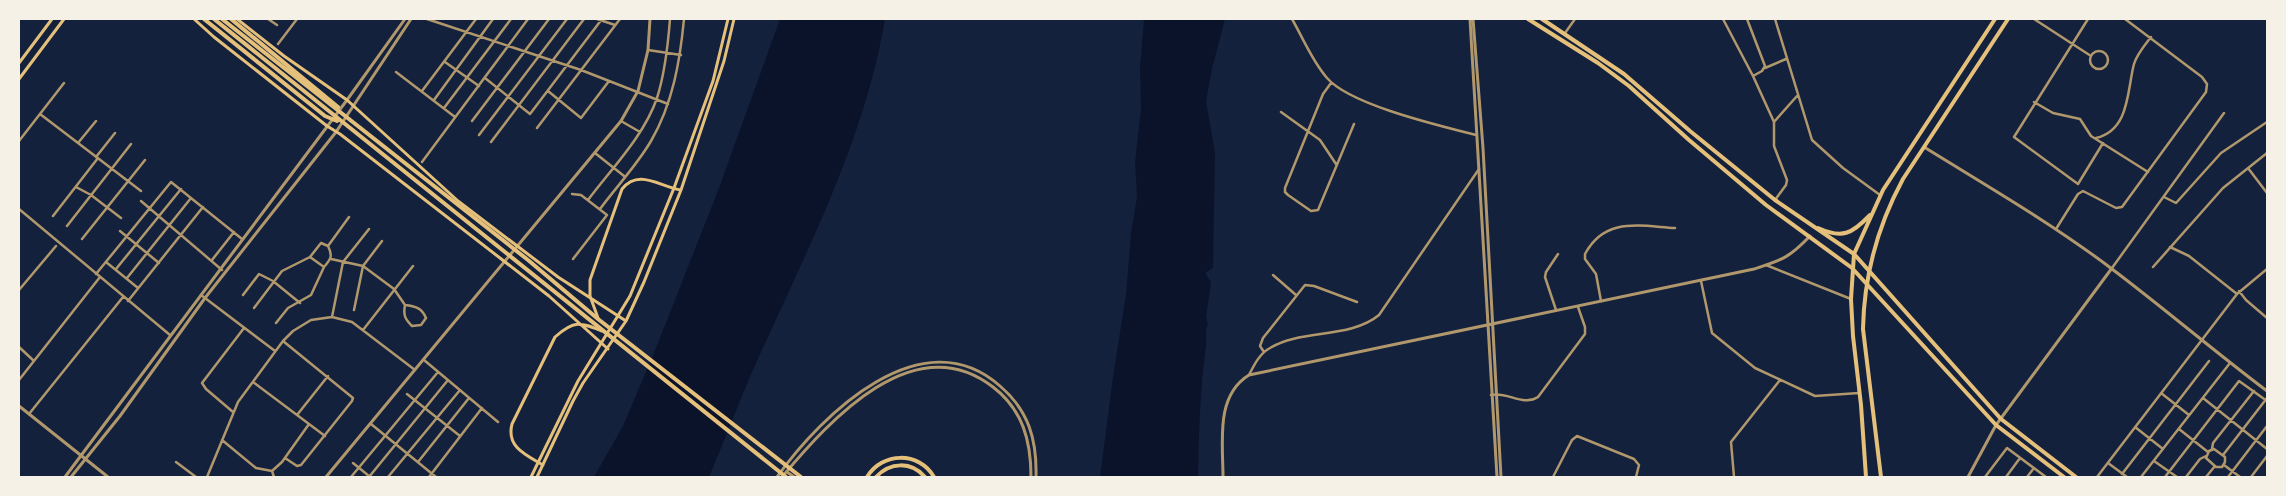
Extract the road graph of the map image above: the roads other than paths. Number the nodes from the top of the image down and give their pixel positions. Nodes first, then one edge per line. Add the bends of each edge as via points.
1 (52, 19) edge
2 (64, 19) edge
3 (194, 19) edge
4 (204, 19) edge
5 (214, 19) edge
6 (222, 19) edge
7 (233, 19) edge
8 (268, 19) edge
9 (297, 19) edge
10 (405, 19) edge
11 (411, 19) edge
12 (428, 19) edge
13 (476, 19) edge
14 (494, 19) edge
15 (510, 19) edge
16 (528, 19) edge
17 (550, 19) edge
18 (567, 19) edge
19 (584, 19) edge
20 (597, 19) edge
21 (601, 19) edge
22 (620, 19) edge
23 (650, 19) edge
24 (670, 19) edge
25 (684, 19) edge
26 (728, 19) edge
27 (734, 19) edge
28 (1292, 19) edge
29 (1471, 19) edge
30 (1528, 19) edge
31 (1542, 19) edge
32 (1575, 19) edge
33 (1723, 19) edge
34 (1746, 19) edge
35 (1775, 19) edge
36 (1995, 19) edge
37 (2008, 19) edge
38 (2034, 19) edge
39 (2088, 19) edge
40 (2125, 19) edge
41 (277, 25) dead end
42 (615, 25) junction
43 (468, 31) junction
44 (1565, 33) junction
45 (481, 35) junction
46 (2151, 37) junction
47 (495, 40) junction
48 (2072, 43) junction
49 (278, 44) dead end
50 (509, 45) junction
51 (648, 50) junction
52 (526, 51) junction
53 (667, 53) junction
54 (680, 55) junction
55 (539, 56) junction
56 (2091, 56) junction
57 (1787, 59) junction
58 (445, 61) junction
59 (552, 61) junction
60 (19, 63) edge
61 (567, 66) junction
62 (1764, 68) junction
63 (456, 70) junction
64 (581, 70) junction
65 (396, 72) dead end
66 (1753, 76) junction
67 (467, 78) junction
68 (484, 78) junction
69 (19, 79) edge
70 (609, 81) junction
71 (64, 83) dead end
72 (1331, 83) junction
73 (479, 86) junction
74 (498, 88) junction
75 (422, 91) junction
76 (548, 91) junction
77 (638, 91) junction
78 (1797, 96) junction
79 (508, 97) junction
80 (656, 99) junction
81 (347, 100) junction
82 (434, 100) junction
83 (560, 100) junction
84 (2034, 102) junction
85 (668, 104) junction
86 (353, 105) junction
87 (519, 105) junction
88 (444, 108) junction
89 (1281, 112) dead end
90 (40, 114) junction
91 (2224, 114) dead end
92 (346, 116) junction
93 (455, 117) junction
94 (96, 121) dead end
95 (472, 121) dead end
96 (621, 122) junction
97 (1774, 122) junction
98 (2267, 122) edge
99 (343, 124) junction
100 (1354, 124) dead end
101 (327, 126) junction
102 (538, 128) dead end
103 (1308, 131) junction
104 (336, 132) junction
105 (640, 132) junction
106 (116, 133) dead end
107 (479, 135) dead end
108 (1478, 136) junction
109 (2095, 138) junction
110 (19, 141) edge
111 (491, 142) dead end
112 (78, 143) junction
113 (2103, 143) junction
114 (131, 144) dead end
115 (1924, 147) junction
116 (595, 153) junction
117 (2267, 153) edge
118 (97, 158) junction
119 (145, 160) dead end
120 (422, 162) dead end
121 (1336, 164) junction
122 (613, 167) junction
123 (1480, 168) junction
124 (2248, 168) junction
125 (112, 169) junction
126 (2148, 172) junction
127 (624, 176) junction
128 (128, 181) junction
129 (2078, 184) junction
130 (76, 187) junction
131 (181, 189) junction
132 (673, 189) junction
133 (681, 190) junction
134 (141, 192) dead end
135 (2081, 192) junction
136 (2267, 193) edge
137 (572, 194) dead end
138 (1880, 195) junction
139 (91, 196) junction
140 (2164, 196) junction
141 (191, 197) junction
142 (588, 200) junction
143 (1775, 200) junction
144 (141, 201) dead end
145 (203, 207) junction
146 (19, 208) edge
147 (107, 208) junction
148 (149, 208) junction
149 (600, 209) junction
150 (1873, 211) junction
151 (53, 216) dead end
152 (159, 216) junction
153 (349, 217) dead end
154 (121, 218) dead end
155 (170, 225) junction
156 (67, 226) dead end
157 (1675, 228) dead end
158 (1818, 228) junction
159 (369, 229) dead end
160 (2055, 230) junction
161 (120, 231) dead end
162 (234, 232) junction
163 (181, 235) junction
164 (1810, 236) junction
165 (126, 237) junction
166 (82, 240) dead end
167 (244, 240) junction
168 (382, 241) dead end
169 (136, 244) junction
170 (56, 246) dead end
171 (328, 246) junction
172 (2170, 246) junction
173 (518, 247) junction
174 (147, 253) junction
175 (1558, 254) dead end
176 (1854, 254) junction
177 (310, 257) junction
178 (331, 259) junction
179 (212, 260) junction
180 (573, 260) dead end
181 (106, 262) junction
182 (343, 262) junction
183 (506, 262) junction
184 (159, 263) junction
185 (1766, 265) junction
186 (363, 266) junction
187 (414, 266) dead end
188 (2153, 267) dead end
189 (324, 268) junction
190 (1852, 268) junction
191 (2112, 268) junction
192 (116, 269) junction
193 (1869, 269) junction
194 (2267, 269) edge
195 (222, 270) junction
196 (96, 274) junction
197 (1273, 275) dead end
198 (100, 277) junction
199 (127, 278) junction
200 (273, 281) junction
201 (1701, 282) junction
202 (1866, 282) junction
203 (138, 288) junction
204 (394, 289) junction
205 (19, 290) edge
206 (2238, 292) junction
207 (243, 295) dead end
208 (1296, 295) junction
209 (123, 297) junction
210 (203, 297) junction
211 (1851, 299) junction
212 (128, 301) junction
213 (1357, 302) dead end
214 (1601, 302) junction
215 (300, 303) junction
216 (405, 305) junction
217 (1578, 307) junction
218 (254, 308) dead end
219 (354, 310) dead end
220 (1557, 312) junction
221 (620, 316) junction
222 (332, 317) junction
223 (2267, 318) edge
224 (598, 319) junction
225 (626, 321) junction
226 (276, 323) dead end
227 (1489, 326) junction
228 (244, 328) junction
229 (363, 330) junction
230 (602, 331) junction
231 (170, 336) junction
232 (283, 341) junction
233 (2201, 341) junction
234 (603, 344) junction
235 (19, 346) edge
236 (608, 349) junction
237 (275, 351) junction
238 (1264, 352) junction
239 (424, 360) junction
240 (34, 361) junction
241 (2209, 361) dead end
242 (2230, 363) junction
243 (415, 370) junction
244 (438, 372) junction
245 (1249, 375) junction
246 (328, 376) junction
247 (19, 380) edge
248 (448, 380) junction
249 (1780, 380) junction
250 (253, 382) junction
251 (460, 390) junction
252 (2254, 391) junction
253 (2267, 391) edge
254 (1860, 393) junction
255 (2161, 393) junction
256 (407, 394) dead end
257 (1493, 394) junction
258 (470, 398) junction
259 (2203, 398) junction
260 (415, 400) junction
261 (2267, 400) edge
262 (2175, 404) junction
263 (19, 406) edge
264 (425, 408) junction
265 (482, 408) junction
266 (2217, 410) junction
267 (233, 412) junction
268 (29, 414) junction
269 (297, 415) junction
270 (2189, 416) junction
271 (437, 417) junction
272 (2001, 419) junction
273 (2231, 420) junction
274 (498, 422) dead end
275 (309, 424) junction
276 (371, 424) junction
277 (1996, 425) junction
278 (447, 426) junction
279 (2267, 426) edge
280 (2135, 427) junction
281 (2179, 429) junction
282 (2243, 430) junction
283 (325, 436) junction
284 (386, 436) junction
285 (460, 436) junction
286 (2149, 438) junction
287 (222, 440) junction
288 (2193, 440) junction
289 (2256, 440) junction
290 (396, 444) junction
291 (2163, 449) junction
292 (2212, 449) junction
293 (2267, 449) edge
294 (2208, 452) junction
295 (408, 454) junction
296 (82, 455) junction
297 (2206, 456) junction
298 (2223, 456) junction
299 (2267, 456) edge
300 (86, 458) junction
301 (285, 458) junction
302 (2020, 458) junction
303 (2154, 461) junction
304 (176, 462) dead end
305 (418, 462) junction
306 (538, 462) junction
307 (353, 463) dead end
308 (2108, 463) junction
309 (543, 465) junction
310 (2224, 465) junction
311 (2215, 466) junction
312 (359, 468) junction
313 (783, 468) junction
314 (2034, 468) junction
315 (272, 471) junction
316 (787, 472) junction
317 (2169, 472) junction
318 (2233, 472) junction
319 (432, 474) junction
320 (2122, 474) junction
321 (799, 476) edge
322 (65, 477) edge
323 (72, 477) edge
324 (108, 477) edge
325 (196, 477) edge
326 (207, 477) edge
327 (274, 477) edge
328 (326, 477) edge
329 (351, 477) edge
330 (369, 477) edge
331 (388, 477) edge
332 (429, 477) edge
333 (436, 477) edge
334 (531, 477) edge
335 (537, 477) edge
336 (777, 477) edge
337 (784, 477) edge
338 (867, 477) edge
339 (876, 477) edge
340 (926, 477) edge
341 (934, 477) edge
342 (1032, 477) edge
343 (1036, 477) edge
344 (1222, 477) edge
345 (1497, 477) edge
346 (1501, 477) edge
347 (1554, 477) edge
348 (1636, 477) edge
349 (1734, 477) edge
350 (1866, 477) edge
351 (1881, 477) edge
352 (1968, 477) edge
353 (1985, 477) edge
354 (2006, 477) edge
355 (2027, 477) edge
356 (2046, 477) edge
357 (2064, 477) edge
358 (2076, 477) edge
359 (2097, 477) edge
360 (2127, 477) edge
361 (2142, 477) edge
362 (2165, 477) edge
363 (2176, 477) edge
364 (2186, 477) edge
365 (2206, 477) edge
366 (2228, 477) edge
367 (2240, 477) edge
368 (2251, 477) edge

1 - 60 main road
2 - 69 main road
3 - 101 main road
4 - 99 main road via 325,116
5 - 99 main road
6 - 92 main road
7 - 81 main road
7 - 92 main road via 331,99
8 - 41 street
9 - 49 street
10 - 81 street
11 - 86 street
12 - 43 street
13 - 43 street
14 - 45 street
15 - 47 street
16 - 50 street
17 - 52 street
18 - 55 street
19 - 59 street
20 - 21 street
21 - 42 street
21 - 61 street
22 - 42 street
23 - 51 street
24 - 53 street
25 - 54 street
26 - 132 main road via 713,80
27 - 133 main road via 724,61
28 - 72 street
29 - 108 street
29 - 227 street via 1483,148
30 - 164 main road via 1629,86 1766,205
31 - 44 main road
32 - 44 street
33 - 66 street
34 - 62 street
35 - 57 street
36 - 138 main road
37 - 115 main road
38 - 48 street
39 - 48 street
40 - 46 street
42 - 64 street
43 - 45 street
43 - 58 street
44 - 143 main road via 1624,74
45 - 47 street
45 - 63 street
46 - 109 street via 2134,64 2123,115 2107,134
46 - 126 street via 2207,84 2204,96
47 - 50 street
47 - 67 street
48 - 56 street
48 - 84 street
50 - 52 street
50 - 68 street
51 - 53 street
51 - 77 street
52 - 55 street
52 - 74 street
53 - 54 street
53 - 80 street
54 - 85 street
55 - 59 street
55 - 79 street
56 - 56 street via 2090,64 2094,68 2103,68 2107,64 2102,52
57 - 62 street
57 - 78 street
58 - 63 street
58 - 75 street
59 - 61 street
59 - 87 street
61 - 64 street
61 - 76 street
62 - 66 street
63 - 67 street
63 - 82 street
64 - 70 street
64 - 83 street
65 - 75 street
66 - 97 street
67 - 73 street
67 - 88 street
68 - 73 street
68 - 74 street
70 - 77 street
70 - 83 street via 581,118
71 - 90 street
72 - 103 street
72 - 108 street via 1350,95 1414,119
73 - 93 street
74 - 79 street
74 - 95 street
75 - 82 street
76 - 83 street
76 - 87 street via 530,114
77 - 80 street
77 - 96 street
78 - 97 street
78 - 138 street via 1812,140
79 - 87 street
79 - 107 street
80 - 85 street
80 - 105 street
81 - 86 main road
81 - 101 street
82 - 88 street
83 - 102 street
84 - 109 street via 2053,113 2080,120
84 - 129 street via 2014,136
85 - 127 street via 650,143
86 - 104 street
86 - 173 main road via 458,200
87 - 111 street
88 - 93 street
89 - 103 street
90 - 110 street
90 - 112 street
91 - 140 street
92 - 224 main road
93 - 120 street
94 - 112 street
96 - 105 street
96 - 116 street
97 - 143 street via 1774,146 1787,180
98 - 140 street via 2221,153 2176,203
99 - 230 main road
100 - 121 street
101 - 104 main road
101 - 167 street
103 - 121 street via 1320,140
103 - 121 street via 1285,192 1316,212 1335,173
104 - 183 main road
104 - 210 street
105 - 122 street
106 - 118 street
108 - 123 street
109 - 113 street
112 - 118 street
113 - 126 street
113 - 129 street
114 - 125 street
115 - 160 street
115 - 193 main road via 1888,206
116 - 122 street
116 - 173 street
117 - 124 street
118 - 125 street
118 - 130 street
119 - 128 street
122 - 127 street
122 - 142 street
123 - 227 street
123 - 238 street via 1379,314 1362,325 1289,341
124 - 136 street
124 - 172 street via 2223,188
125 - 128 street
125 - 139 street
126 - 135 street via 2120,209
127 - 149 street
128 - 134 street
128 - 147 street
129 - 135 street
130 - 139 street
130 - 151 street
131 - 141 street
131 - 148 street via 171,182
131 - 152 street
132 - 133 main road
132 - 221 main road
132 - 224 main road via 640,178 628,182 622,189 590,280 590,296
133 - 225 main road
135 - 160 street
137 - 142 street
138 - 150 main road
139 - 147 street
139 - 156 street
140 - 191 street
141 - 145 street
141 - 155 street
142 - 149 street
143 - 158 main road
144 - 148 street
145 - 162 street
145 - 163 street
146 - 196 street
147 - 154 street
147 - 166 street
148 - 152 street
148 - 165 street
149 - 180 street via 607,215
150 - 158 main road via 1850,232 1832,234
150 - 176 main road
152 - 155 street
152 - 169 street
153 - 171 street
155 - 163 street
155 - 174 street
157 - 214 street via 1622,225 1600,235 1585,254 1585,260 1596,274
158 - 176 main road
159 - 182 street
160 - 191 street
161 - 165 street
162 - 167 street
162 - 179 street
163 - 179 street
163 - 184 street
164 - 185 street via 1793,253
164 - 190 main road
165 - 169 street
165 - 181 street
167 - 195 street
168 - 186 street
169 - 174 street
169 - 192 street
170 - 205 street
171 - 177 street via 321,243
171 - 178 street
172 - 188 street
172 - 206 street via 2190,256
173 - 183 street
173 - 221 main road
174 - 184 street
174 - 199 street
175 - 220 street via 1545,277
176 - 190 main road
176 - 193 main road
177 - 189 street
177 - 200 street via 282,271
178 - 182 street
178 - 189 street
179 - 195 street
181 - 192 street
181 - 196 street
182 - 186 street
182 - 222 street
183 - 234 main road
183 - 239 street
184 - 203 street
185 - 201 street
185 - 211 street
186 - 204 street
186 - 219 street
187 - 204 street
189 - 215 street via 311,295
190 - 202 main road
190 - 211 main road
191 - 233 street
191 - 272 street
192 - 199 street
193 - 202 main road
193 - 272 main road
194 - 206 street
195 - 210 street
196 - 198 street
197 - 208 street
198 - 209 street
198 - 240 street
199 - 203 street
200 - 207 street via 259,274
200 - 215 street
200 - 218 street
201 - 214 street
201 - 249 street via 1712,333 1755,368
202 - 277 main road
202 - 351 main road via 1864,345
203 - 212 street
204 - 216 street
204 - 229 street
206 - 223 street
206 - 233 street
208 - 213 street via 1302,287 1310,285
208 - 238 street via 1263,338 1260,346
209 - 212 street
209 - 268 street
210 - 228 street
210 - 231 street
210 - 300 street
211 - 254 main road
212 - 231 street
214 - 217 street
215 - 226 street via 288,308
216 - 216 street via 403,313 407,321 412,326 421,325 426,318 423,312 415,306
217 - 220 street
217 - 257 street via 1585,334 1538,397 1522,401
220 - 227 street
221 - 225 main road
221 - 234 main road
222 - 229 street via 352,322
222 - 232 street via 311,320
224 - 321 main road
225 - 236 main road
227 - 245 street
227 - 257 street
228 - 237 street
228 - 267 street via 202,383
229 - 243 street
230 - 306 main road via 581,323 566,327 556,337 512,424 512,442
230 - 337 main road
231 - 296 street
232 - 237 street
232 - 246 street
233 - 242 street
233 - 255 street
234 - 236 main road
234 - 306 main road via 578,381
235 - 240 street
236 - 309 main road via 583,383
237 - 250 street
238 - 245 street
239 - 243 street
239 - 244 street
240 - 247 street
241 - 262 street
242 - 253 street
242 - 259 street
243 - 276 street
244 - 248 street
244 - 260 street
245 - 344 street via 1230,392 1226,406
246 - 269 street
246 - 283 street via 353,398
248 - 251 street
248 - 264 street
249 - 254 street via 1822,397
249 - 349 street via 1731,442
250 - 267 street
250 - 269 street
251 - 258 street
251 - 271 street
252 - 261 street
252 - 266 street via 2239,382
252 - 273 street
254 - 350 main road
255 - 262 street
255 - 280 street
256 - 260 street
257 - 345 street
257 - 346 street
258 - 265 street
258 - 278 street
259 - 266 street
259 - 270 street
260 - 264 street
260 - 284 street
261 - 282 street
262 - 270 street
262 - 286 street
263 - 268 street
264 - 271 street
264 - 290 street
265 - 274 street
265 - 285 street
266 - 273 street
266 - 288 street
267 - 287 street
268 - 296 street
269 - 275 street
270 - 281 street
271 - 278 street
271 - 295 street
272 - 277 street
272 - 358 main road
273 - 282 street
273 - 292 street
275 - 283 street
275 - 301 street
276 - 284 street
276 - 328 street
277 - 352 street
277 - 357 main road
278 - 285 street
278 - 305 street
279 - 289 street
280 - 286 street
280 - 308 street
281 - 288 street
281 - 291 street
282 - 289 street
282 - 298 street
283 - 301 street via 301,465 297,466
284 - 290 street
284 - 312 street
285 - 319 street
286 - 291 street
286 - 320 street
287 - 315 street via 256,468
287 - 326 street
288 - 294 street
288 - 317 street
289 - 293 street
289 - 318 street
290 - 295 street
290 - 330 street
291 - 303 street
292 - 294 street
292 - 298 street
294 - 297 street
295 - 305 street
295 - 331 street
296 - 300 street
296 - 322 street
297 - 311 street
297 - 364 street
298 - 310 street via 2226,459
299 - 368 street
300 - 323 street
300 - 324 street
301 - 315 street
302 - 314 street
302 - 353 street via 2006,449
302 - 354 street
303 - 317 street
303 - 361 street
304 - 325 street
305 - 319 street
306 - 309 main road
306 - 334 main road
307 - 312 street
308 - 320 street
308 - 359 street
309 - 335 main road
310 - 311 street
310 - 318 street
311 - 365 street
312 - 329 street
312 - 330 street
313 - 316 street
313 - 336 street
313 - 343 street via 823,424 882,378 912,365 940,362 959,364 981,372 1014,400 1033,434
314 - 355 street
314 - 356 street
315 - 327 street
316 - 321 street
316 - 337 street
316 - 342 street via 825,428 872,391 903,373 944,367 987,382 1009,402 1026,431
317 - 362 street
317 - 363 street
318 - 366 street
318 - 367 street
319 - 332 street
319 - 333 street
320 - 360 street
338 - 341 main road via 881,463 906,458 920,463
339 - 340 main road via 890,466 900,465 915,468
347 - 348 street via 1576,436 1634,460 1639,465

